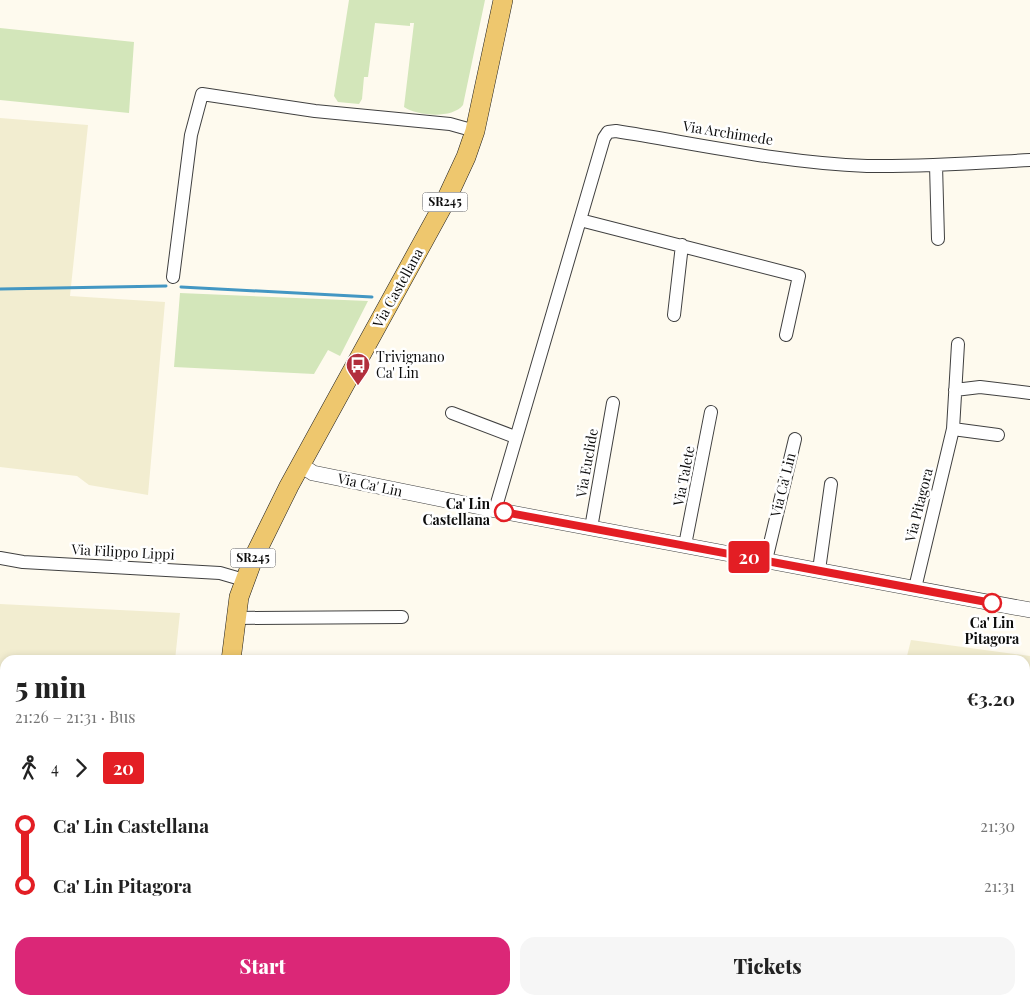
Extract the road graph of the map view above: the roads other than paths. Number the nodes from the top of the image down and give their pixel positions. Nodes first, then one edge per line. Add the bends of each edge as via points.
1 (503, 0) edge
2 (475, 131) junction
3 (1030, 160) edge
4 (936, 165) junction
5 (580, 220) junction
6 (938, 238) dead end
7 (682, 245) junction
8 (173, 277) dead end
9 (670, 313) dead end
10 (786, 335) dead end
11 (958, 344) dead end
12 (955, 390) junction
13 (1030, 394) edge
14 (613, 403) dead end
15 (711, 412) dead end
16 (452, 414) dead end
17 (953, 429) junction
18 (998, 435) dead end
19 (515, 437) junction
20 (795, 439) dead end
21 (301, 465) junction
22 (831, 484) dead end
23 (495, 510) junction
24 (591, 528) junction
25 (685, 545) junction
26 (0, 558) edge
27 (766, 560) junction
28 (819, 570) junction
29 (244, 580) junction
30 (915, 588) junction
31 (1030, 610) edge
32 (402, 617) dead end
33 (235, 618) junction
34 (231, 655) edge

1 - 2 main road, Via Castellana / SR245
2 - 8 street via 450,124 315,111 202,94 191,136
2 - 21 main road, Via Castellana / SR245 via 446,200
3 - 4 street, Via Archimede
4 - 5 street, Via Archimede via 866,166 787,158 612,131 604,138
4 - 6 street
5 - 7 street
5 - 19 street, Via Archimede
7 - 9 street
7 - 10 street via 799,276
11 - 12 street, Via Pitagora
12 - 13 street via 980,387
12 - 17 street, Via Pitagora
14 - 24 street, Via Euclide
15 - 25 street, Via Talete
16 - 19 street
17 - 18 street
17 - 30 street, Via Pitagora
19 - 23 street, Via Archimede
20 - 27 street, Via Ca' Lin
21 - 23 street, Via Ca' Lin via 313,473
21 - 29 main road, Via Castellana / SR245
22 - 28 street
23 - 24 street, Via Ca' Lin
24 - 25 street, Via Ca' Lin
25 - 27 street, Via Ca' Lin
26 - 29 street, Via Filippo Lippi via 220,573
27 - 28 street, Via Ca' Lin
28 - 30 street, Via Ca' Lin
29 - 33 main road, Via Castellana / SR245
30 - 31 street, Via Ca' Lin
32 - 33 street
33 - 34 main road, Via Castellana / SR245

